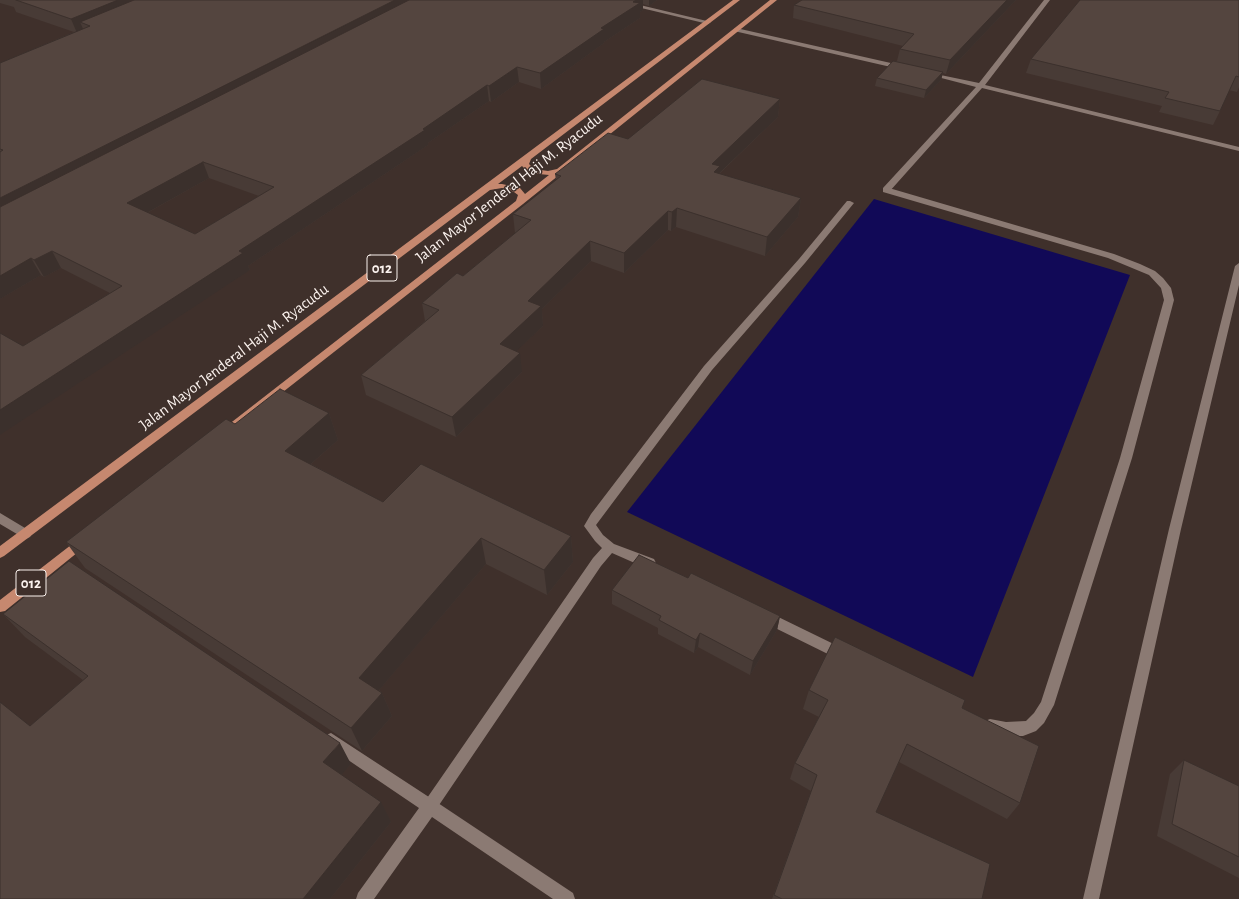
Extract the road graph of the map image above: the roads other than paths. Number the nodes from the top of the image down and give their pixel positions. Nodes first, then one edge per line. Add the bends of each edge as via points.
1 (611, 0) edge
2 (737, 0) edge
3 (774, 0) edge
4 (1047, 0) edge
5 (708, 22) junction
6 (736, 30) junction
7 (912, 70) edge
8 (920, 71) edge
9 (981, 85) junction
10 (1239, 149) edge
11 (528, 158) junction
12 (560, 170) junction
13 (486, 190) junction
14 (520, 202) junction
15 (850, 203) dead end
16 (1239, 266) edge
17 (218, 437) edge
18 (0, 518) edge
19 (26, 534) junction
20 (92, 535) edge
21 (610, 547) junction
22 (0, 553) edge
23 (61, 560) junction
24 (660, 566) edge
25 (74, 568) edge
26 (0, 607) edge
27 (753, 610) edge
28 (852, 659) edge
29 (980, 722) edge
30 (318, 731) edge
31 (430, 806) junction
32 (364, 899) edge
33 (567, 899) edge
34 (1091, 899) edge

1 - 5 street
2 - 5 main road, Jalan Mayor Jenderal Haji M. Ryacudu / 012
3 - 6 main road, Jalan Mayor Jenderal Haji M. Ryacudu
4 - 9 street
5 - 11 main road, Jalan Mayor Jenderal Haji M. Ryacudu / 012
6 - 7 street
6 - 12 main road, Jalan Mayor Jenderal Haji M. Ryacudu
8 - 9 street
9 - 10 street
9 - 29 street via 886,190 1111,256 1137,266 1160,280 1166,288 1169,300 1126,458 1047,705 1039,718 1031,726 1023,729 1006,730
11 - 12 main road via 525,165 532,171 548,173
11 - 13 main road, Jalan Mayor Jenderal Haji M. Ryacudu / 012
12 - 14 main road, Jalan Mayor Jenderal Haji M. Ryacudu
13 - 14 main road via 502,186 515,189 522,195
13 - 19 main road, Jalan Mayor Jenderal Haji M. Ryacudu / 012
14 - 17 main road, Jalan Mayor Jenderal Haji M. Ryacudu
15 - 21 street via 708,368 595,517 590,526
16 - 34 street via 1173,537
18 - 19 street
19 - 22 main road, Jalan Mayor Jenderal Haji M. Ryacudu / 012
20 - 23 main road
21 - 24 street via 637,560
21 - 31 street via 597,562
23 - 25 street
23 - 26 main road, 012
27 - 28 street
30 - 31 street
31 - 32 street
31 - 33 street

